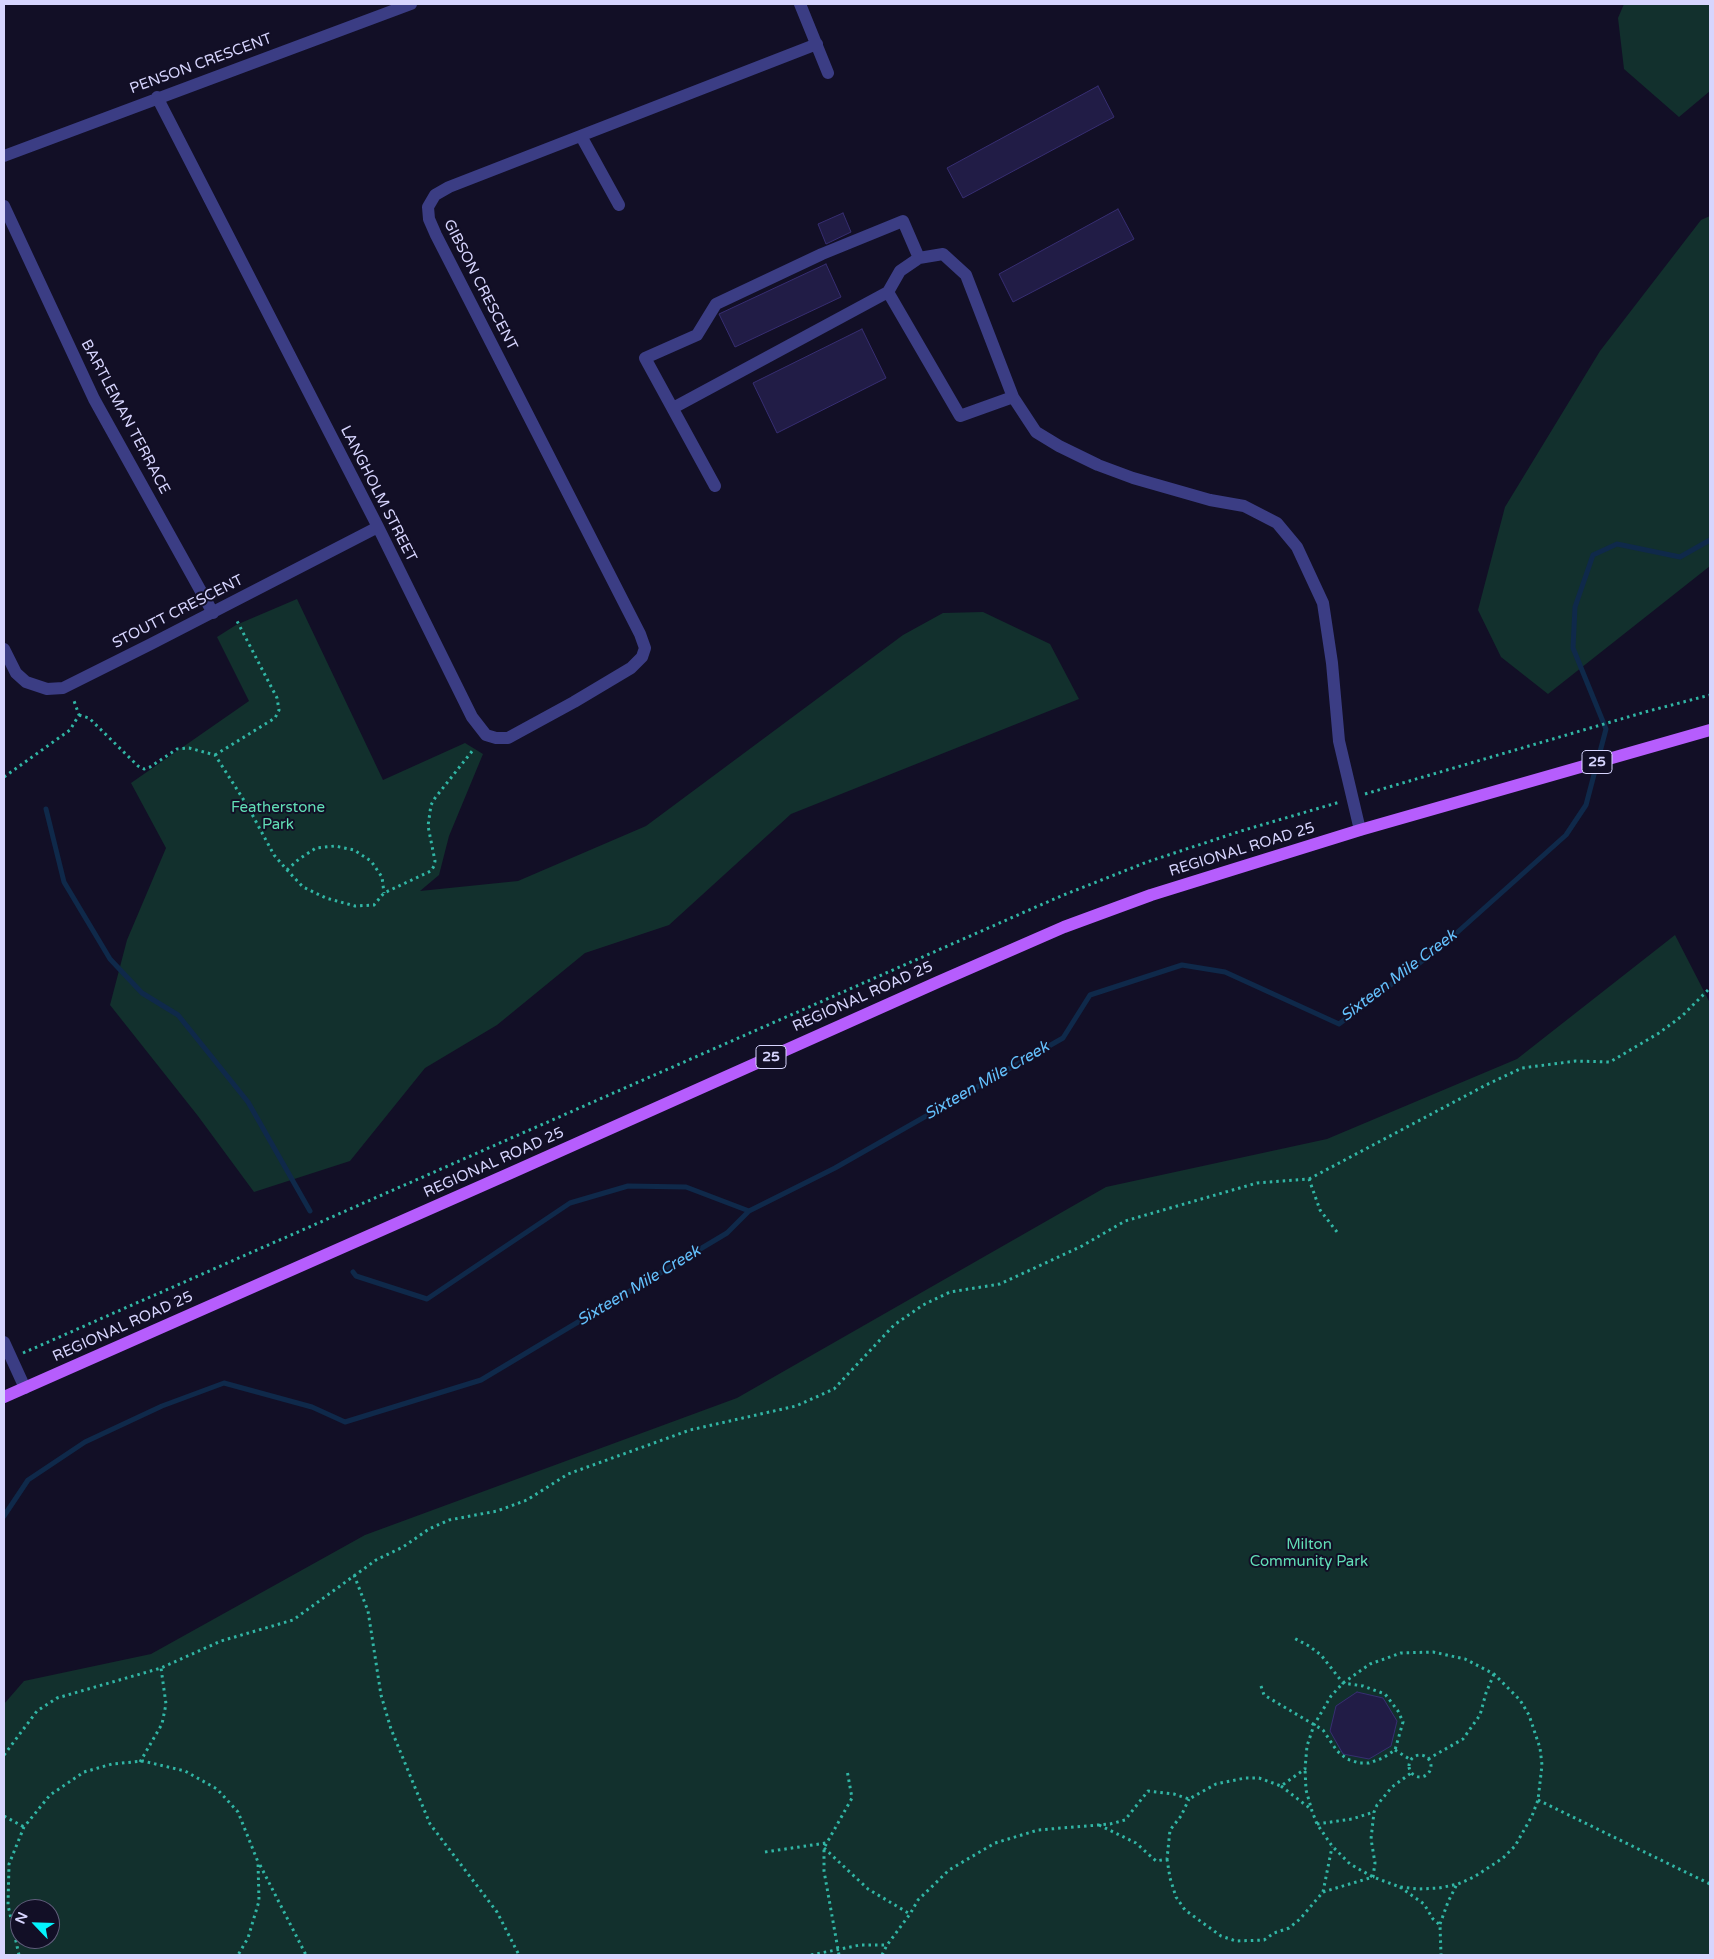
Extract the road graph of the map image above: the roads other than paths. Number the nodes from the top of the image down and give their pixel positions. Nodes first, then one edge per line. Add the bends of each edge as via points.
1 (411, 4) edge
2 (800, 4) edge
3 (817, 44) junction
4 (828, 73) dead end
5 (157, 98) junction
6 (581, 136) junction
7 (4, 156) edge
8 (619, 205) dead end
9 (4, 206) edge
10 (919, 258) junction
11 (888, 292) junction
12 (1013, 397) junction
13 (673, 408) junction
14 (715, 486) dead end
15 (378, 528) junction
16 (213, 613) junction
17 (645, 648) joint
18 (4, 649) edge
19 (1710, 730) edge
20 (1360, 830) junction
21 (4, 1342) edge
22 (25, 1388) junction
23 (4, 1397) edge

1 - 5 street, PENSON CRESCENT
2 - 3 street
3 - 4 street
3 - 6 street, GIBSON CRESCENT
5 - 7 street, PENSON CRESCENT
5 - 15 street, LANGHOLM STREET
6 - 8 street
6 - 17 street, GIBSON CRESCENT via 449,187 435,195 428,207 429,219
9 - 16 street, BARTLEMAN TERRACE via 94,399
10 - 11 street via 900,271
10 - 12 street via 943,254 966,275
10 - 13 street via 903,221 822,254 716,304 697,335 645,358
11 - 12 street via 960,416
11 - 13 street
12 - 20 street via 1036,432 1090,461 1133,478 1244,506 1277,523 1297,547 1323,604 1339,741
13 - 14 street
15 - 16 street, STOUTT CRESCENT
15 - 17 street, LANGHOLM STREET via 472,716 486,735 508,738 521,733 631,668 642,658
16 - 18 street, STOUTT CRESCENT via 63,688 47,689 26,682 16,673
19 - 20 main road, REGIONAL ROAD 25 / 25
20 - 22 main road, REGIONAL ROAD 25 / 25 via 1151,895 1064,927
21 - 22 street
22 - 23 main road, REGIONAL ROAD 25 / 25

